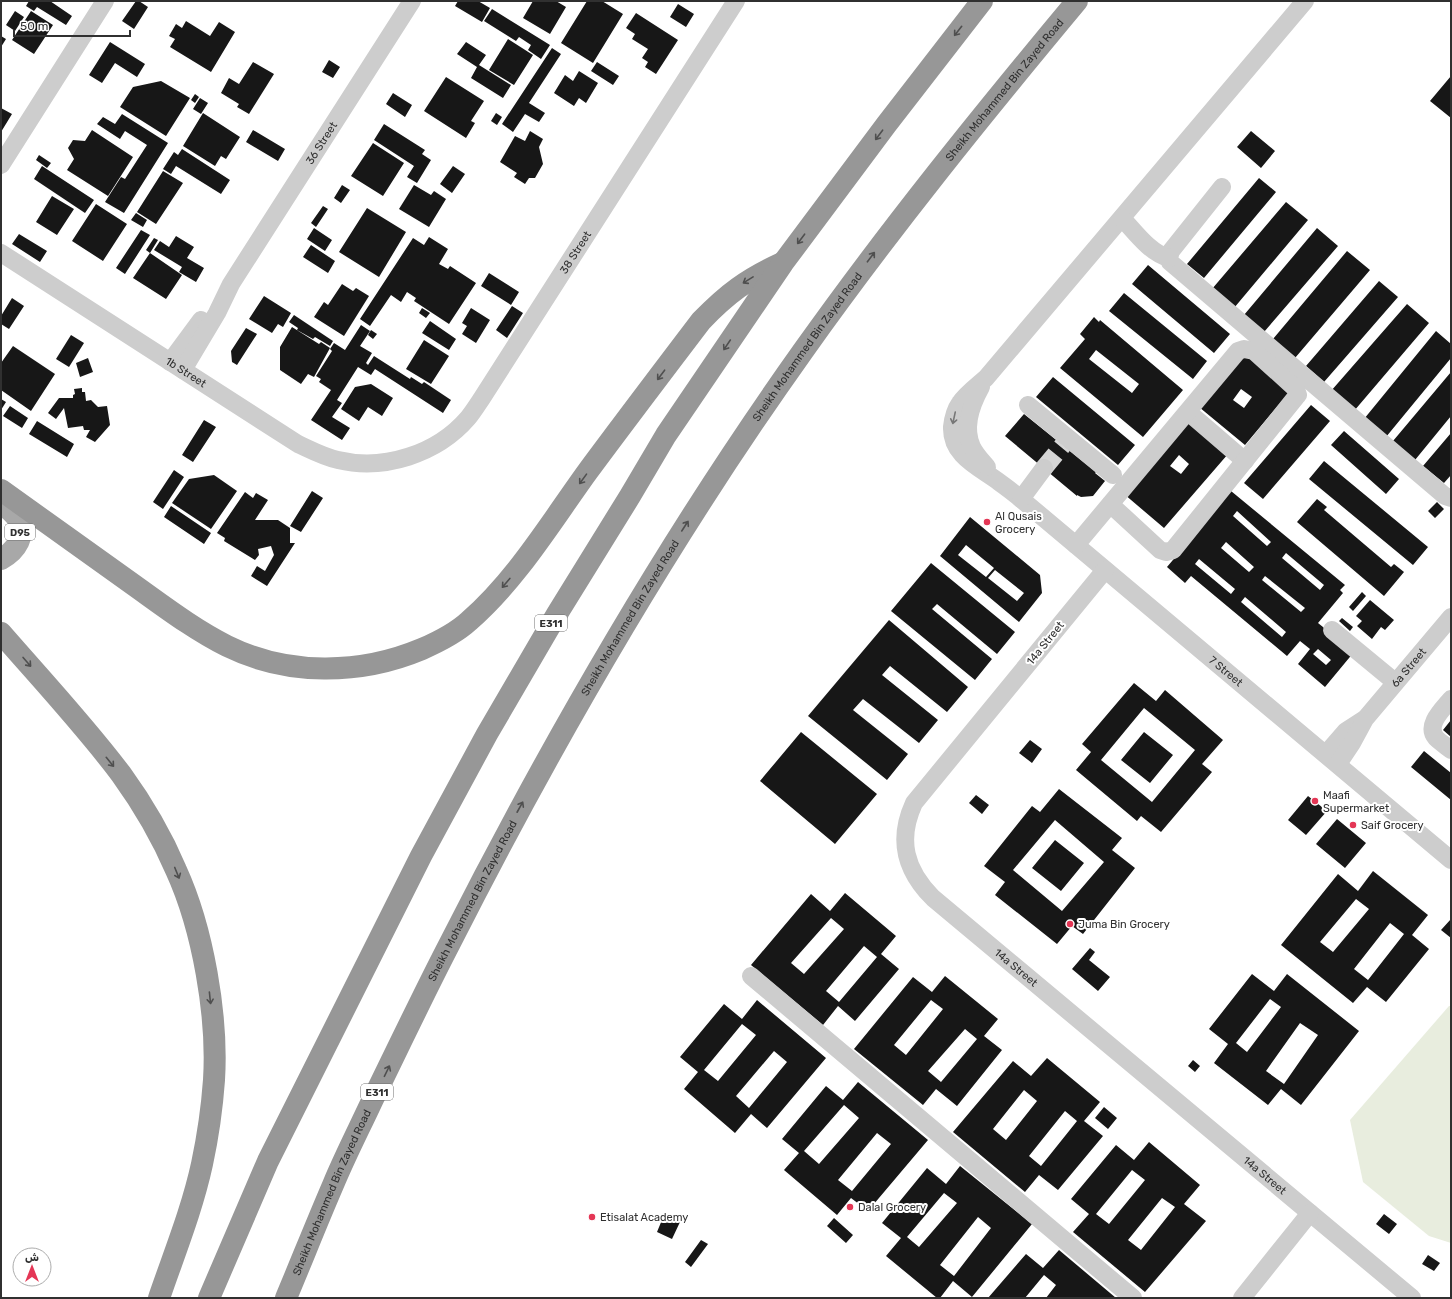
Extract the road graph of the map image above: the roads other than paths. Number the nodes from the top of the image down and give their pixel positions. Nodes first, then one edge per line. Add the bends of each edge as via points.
1 (106, 1) edge
2 (412, 1) edge
3 (736, 1) edge
4 (982, 1) edge
5 (1077, 1) edge
6 (1305, 1) edge
7 (1, 165) edge
8 (1222, 188) dead end
9 (1122, 218) junction
10 (1, 253) edge
11 (1169, 258) junction
12 (783, 263) junction
13 (177, 366) junction
14 (1028, 405) dead end
15 (1188, 412) junction
16 (1244, 461) junction
17 (380, 463) joint
18 (1044, 468) tunnel mouth
19 (1113, 475) dead end
20 (1, 490) edge
21 (1451, 498) edge
22 (1021, 499) junction
23 (1, 503) edge
24 (1110, 504) junction
25 (1076, 545) junction
26 (1, 559) edge
27 (1105, 570) junction
28 (1448, 626) edge
29 (1332, 630) dead end
30 (1, 633) edge
31 (1396, 682) junction
32 (1451, 700) edge
33 (1451, 750) edge
34 (1332, 759) junction
35 (1451, 860) edge
36 (752, 976) dead end
37 (1310, 1213) junction
38 (159, 1298) edge
39 (209, 1298) edge
40 (286, 1298) edge
41 (1133, 1298) edge
42 (1242, 1298) edge
43 (1412, 1298) edge

1 - 7 street
2 - 13 street, 36 Street via 231,284 218,313
3 - 17 street, 38 Street via 468,418 428,449 405,458
4 -> 12 highway, E311
40 -> 5 highway, Sheikh Mohammed Bin Zayed Road / E311 via 334,1182 423,996 518,812 624,624 740,442 856,278 945,161
6 - 9 street, 7 Street
8 - 11 street via 1171,251
9 - 11 street via 1152,249
9 - 22 street, 7 Street via 986,378 971,409 968,432 976,454 1000,482
10 - 13 street, 1b Street
11 - 21 street via 1173,265 1432,486
12 -> 20 highway via 738,287 701,321 518,569 491,601 467,624 436,643 403,657 332,669 296,667 261,659 228,646 163,606
12 -> 39 highway, E311 via 666,435 487,734 421,856 268,1161
13 - 17 street, 1b Street via 298,444 318,454 338,460
14 - 19 street via 1067,442
15 - 16 street
15 - 16 street via 1238,351 1254,351 1296,389 1298,395
15 - 24 street
16 - 24 street via 1170,551 1160,550
18 - 22 street
22 - 25 street, 7 Street
23 - 26 main road, D95 via 17,518 20,537 17,547
24 - 25 street
25 - 27 street, 7 Street
27 - 34 street, 7 Street
27 - 37 street, 14a Street via 917,799 909,813 905,833 909,862 933,898
28 - 31 street, 6a Street
29 - 31 street
30 -> 38 highway via 86,730 117,769 150,819 177,870 202,952 210,994 214,1037 214,1079 209,1123 202,1165 191,1206
31 - 34 street, 6a Street via 1365,719 1346,731
32 - 33 street via 1434,721 1433,729 1435,737
34 - 35 street, 7 Street
36 - 41 street
37 - 42 street
37 - 43 street, 14a Street

